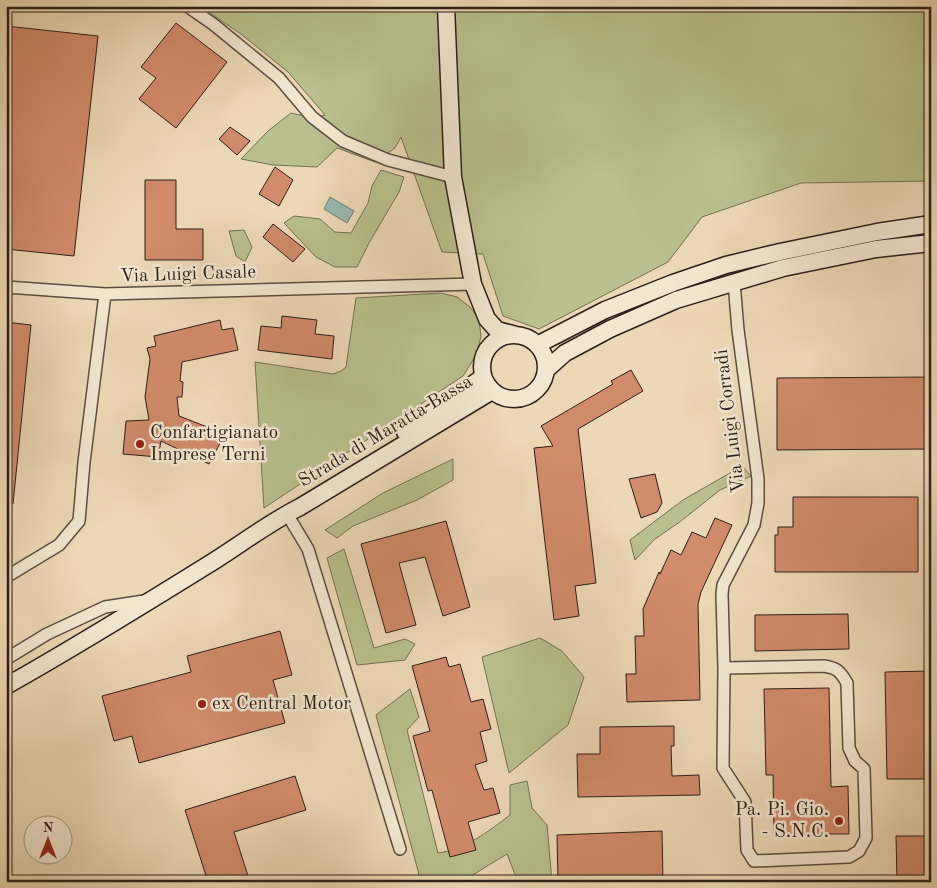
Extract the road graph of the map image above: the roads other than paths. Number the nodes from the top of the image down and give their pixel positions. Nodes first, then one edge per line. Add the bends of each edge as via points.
1 (187, 6) edge
2 (446, 6) edge
3 (453, 177) junction
4 (931, 224) edge
5 (931, 242) edge
6 (734, 282) junction
7 (473, 284) junction
8 (6, 287) edge
9 (105, 294) junction
10 (487, 319) junction
11 (516, 335) junction
12 (537, 345) junction
13 (486, 351) junction
14 (546, 370) junction
15 (483, 377) junction
16 (492, 392) junction
17 (294, 510) junction
18 (6, 577) edge
19 (151, 600) junction
20 (6, 659) edge
21 (724, 668) junction
22 (6, 686) edge
23 (400, 850) dead end

1 - 3 street via 279,78 312,117 343,141 388,160
2 - 3 main road
3 - 7 main road
4 - 12 main road via 877,232 726,265 605,310
5 - 6 main road, Strada di Maratta Bassa via 876,249 783,268
6 - 14 main road, Strada di Maratta Bassa via 676,300 610,329 565,353
6 - 21 street, Via Luigi Corradi via 758,479 758,503 754,526 723,584
7 - 9 street, Via Luigi Casale
7 - 10 main road
8 - 9 street
9 - 18 street, Via Luigi Casale via 79,521 59,546
10 - 11 main road via 498,330
10 - 13 main road, Strada di Maratta Bassa
11 - 12 main road
11 - 13 main road via 499,339
12 - 14 main road via 546,361
13 - 15 main road, Strada di Maratta Bassa via 482,359
14 - 16 main road, Strada di Maratta Bassa via 544,380 526,397 511,399
15 - 16 main road, Strada di Maratta Bassa
15 - 17 main road, Strada di Maratta Bassa
16 - 17 main road, Strada di Maratta Bassa
17 - 19 main road, Strada di Maratta Bassa
17 - 23 street
19 - 20 street, Strada di Maratta Bassa via 105,607 47,634
19 - 22 main road, Strada di Maratta Bassa
21 - 21 street, Via Luigi Corradi via 723,768 744,802 747,850 754,860 849,857 859,851 866,838 864,769 855,761 849,748 847,682 842,674 835,668 824,666

